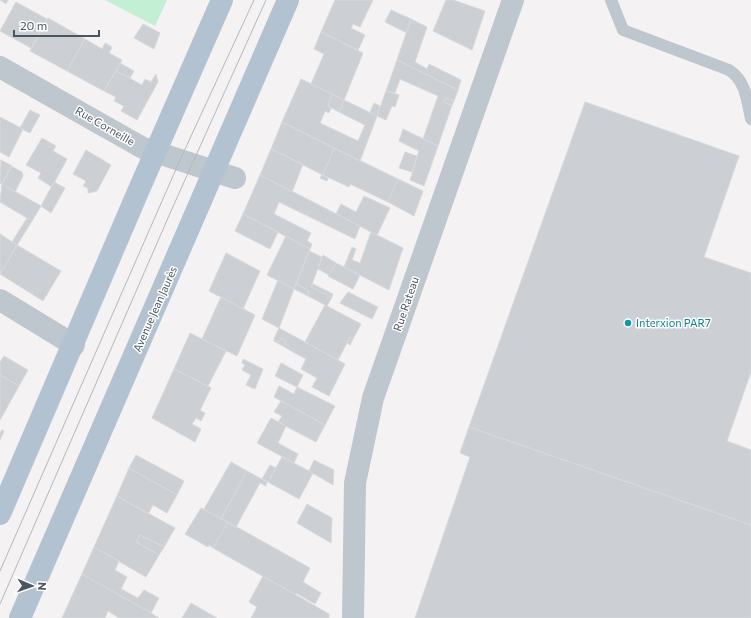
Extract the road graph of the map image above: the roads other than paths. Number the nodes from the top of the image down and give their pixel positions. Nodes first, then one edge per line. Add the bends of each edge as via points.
1 (222, 0) edge
2 (288, 0) edge
3 (513, 0) edge
4 (611, 0) edge
5 (0, 67) edge
6 (751, 119) edge
7 (155, 153) junction
8 (215, 171) junction
9 (235, 178) dead end
10 (0, 300) edge
11 (74, 345) junction
12 (0, 514) edge
13 (20, 618) edge
14 (353, 618) edge

1 - 7 main road
2 - 8 main road, Avenue Jean Jaurès
3 - 14 street, Rue Rateau via 372,398 355,483
4 - 6 lane via 623,30 729,70 738,76 743,85
5 - 7 street, Rue Corneille
7 - 8 street, Rue Corneille
7 - 11 main road
8 - 9 street, Rue Corneille
8 - 13 main road, Avenue Jean Jaurès
10 - 11 street
11 - 12 main road

